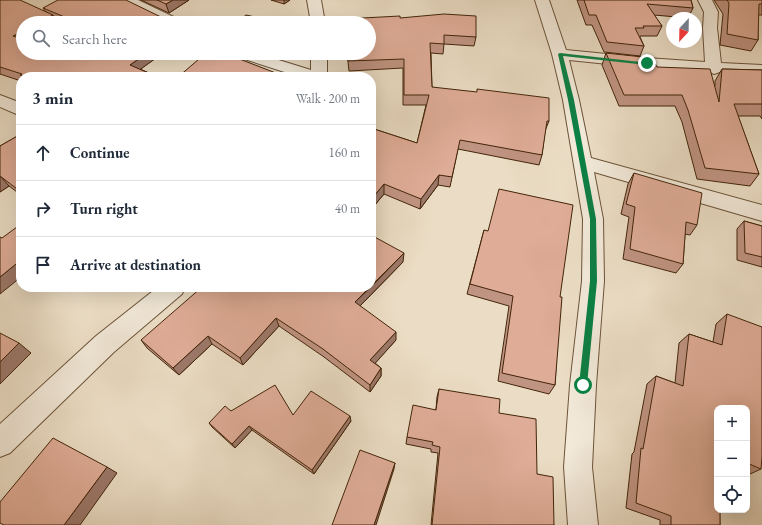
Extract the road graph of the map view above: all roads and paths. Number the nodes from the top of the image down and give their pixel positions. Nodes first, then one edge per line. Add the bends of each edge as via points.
1 (127, 0) edge
2 (314, 0) edge
3 (542, 0) edge
4 (705, 0) edge
5 (160, 16) edge
6 (317, 16) edge
7 (560, 54) junction
8 (263, 60) edge
9 (319, 60) edge
10 (714, 68) junction
11 (762, 70) edge
12 (302, 72) edge
13 (318, 72) edge
14 (0, 100) edge
15 (16, 108) edge
16 (583, 162) junction
17 (762, 213) edge
18 (168, 292) edge
19 (0, 443) edge
20 (583, 525) edge

1 - 5 street
2 - 6 street
3 - 7 street
4 - 10 street via 711,12
7 - 10 street
7 - 16 street
8 - 12 street
9 - 13 street
10 - 11 street
14 - 15 street
16 - 17 street
16 - 20 street via 593,219 593,281 578,467
18 - 19 street via 105,344

